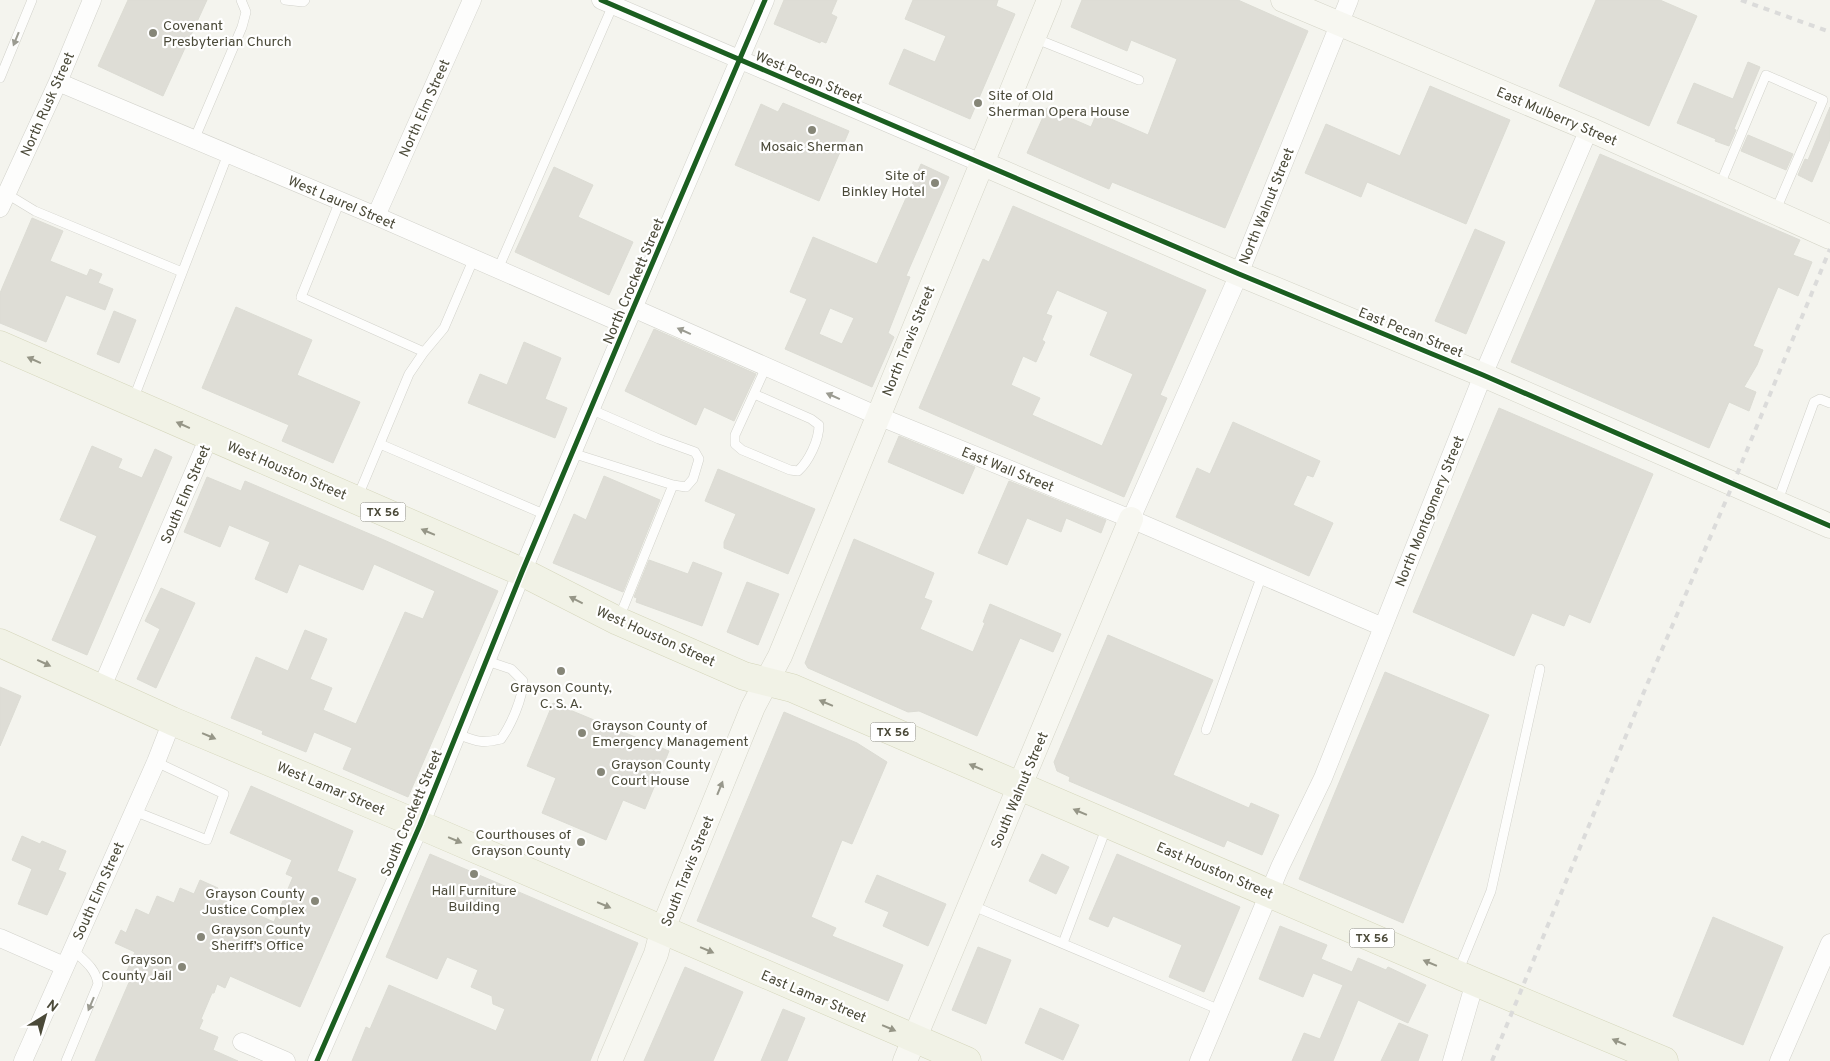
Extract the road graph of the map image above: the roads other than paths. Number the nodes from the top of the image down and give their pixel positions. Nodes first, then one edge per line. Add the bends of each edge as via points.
1 (32, 0) edge
2 (92, 0) edge
3 (241, 0) edge
4 (285, 0) edge
5 (305, 0) edge
6 (472, 0) edge
7 (766, 0) edge
8 (1049, 0) edge
9 (1283, 0) edge
10 (1349, 0) edge
11 (607, 3) edge
12 (1339, 24) junction
13 (1033, 38) junction
14 (741, 59) junction
15 (0, 78) edge
16 (1139, 80) dead end
17 (58, 82) junction
18 (1589, 129) junction
19 (194, 140) junction
20 (228, 154) junction
21 (981, 163) junction
22 (1718, 187) junction
23 (4, 191) edge
24 (340, 201) junction
25 (1775, 212) junction
26 (376, 216) junction
27 (1830, 237) edge
28 (474, 258) junction
29 (498, 269) junction
30 (182, 272) junction
31 (1239, 274) junction
32 (633, 308) junction
33 (626, 325) junction
34 (0, 345) edge
35 (424, 352) junction
36 (766, 367) junction
37 (1483, 375) junction
38 (754, 394) junction
39 (132, 402) junction
40 (1830, 404) edge
41 (590, 409) junction
42 (878, 416) junction
43 (209, 437) junction
44 (380, 444) junction
45 (572, 453) junction
46 (674, 485) junction
47 (356, 501) junction
48 (1777, 503) junction
49 (546, 515) junction
50 (1131, 519) junction
51 (1830, 526) edge
52 (522, 572) junction
53 (1262, 575) junction
54 (618, 621) junction
55 (1383, 627) junction
56 (0, 643) edge
57 (487, 661) junction
58 (1540, 669) dead end
59 (765, 681) junction
60 (101, 689) junction
61 (172, 720) junction
62 (1206, 730) dead end
63 (456, 734) junction
64 (156, 762) junction
65 (1020, 786) junction
66 (134, 811) junction
67 (1108, 824) junction
68 (420, 825) junction
69 (1269, 894) junction
70 (971, 905) junction
71 (662, 931) junction
72 (0, 938) edge
73 (1063, 943) junction
74 (1830, 943) edge
75 (72, 949) junction
76 (64, 966) junction
77 (1466, 978) junction
78 (1220, 1010) junction
79 (242, 1042) dead end
80 (910, 1050) edge
81 (23, 1061) edge
82 (66, 1061) edge
83 (286, 1061) edge
84 (317, 1061) edge
85 (610, 1061) edge
86 (967, 1061) edge
87 (1199, 1061) edge
88 (1452, 1061) edge
89 (1664, 1061) edge
90 (1779, 1061) edge

1 -> 15 lane
2 - 17 street, North Rusk Street
3 - 19 lane via 246,12 242,27
4 - 5 lane
6 - 26 street, North Elm Street
7 - 14 street, North Crockett Street
8 - 13 street, North Travis Street
9 - 12 street, East Mulberry Street
10 - 12 street, North Walnut Street
11 - 14 street, West Pecan Street
11 - 29 lane
12 - 18 street, East Mulberry Street
12 - 31 street, North Walnut Street
13 - 16 lane
13 - 21 street, North Travis Street
14 - 21 street, West Pecan Street
14 - 32 street, North Crockett Street
17 - 19 street, West Laurel Street
17 - 23 street, North Rusk Street
18 - 22 street, East Mulberry Street
18 - 37 street, North Montgomery Street
19 - 20 street, West Laurel Street
20 - 24 street, West Laurel Street
20 - 30 lane
21 - 31 street, East Pecan Street
21 - 42 street, North Travis Street
22 - 25 street, East Mulberry Street
22 - 25 lane via 1766,75 1823,100
23 - 30 lane via 35,211
24 - 26 street, West Laurel Street
24 - 35 lane via 301,297
25 - 27 street, East Mulberry Street
26 - 28 street, West Laurel Street
28 - 29 street, West Laurel Street
28 - 35 lane via 444,328
29 - 33 street, West Laurel Street
30 - 39 lane
31 - 37 street, East Pecan Street
31 - 50 street, North Walnut Street
32 - 33 street, North Crockett Street
36 -> 32 street, East Wall Street
33 - 41 street, North Crockett Street
39 -> 34 main road, West Houston Street / TX 56
35 - 44 lane via 409,374
36 - 38 lane
42 -> 36 street, East Wall Street
37 - 48 street, East Pecan Street
37 - 55 street, North Montgomery Street
38 - 38 lane via 735,436 735,444 742,450 798,471 805,465 819,425
43 -> 39 main road, West Houston Street / TX 56
40 - 48 lane via 1820,400 1814,402
41 - 45 street, North Crockett Street
41 - 46 lane via 695,452 698,459 692,479 686,487
42 - 50 street, East Wall Street
42 - 59 street, North Travis Street via 780,656
43 - 47 main road, West Houston Street / TX 56
43 - 60 street, South Elm Street
44 - 47 lane
44 - 49 lane
45 - 46 lane
45 - 49 street, North Crockett Street
46 - 54 lane
52 -> 47 main road, West Houston Street / TX 56
48 - 51 street, East Pecan Street
49 - 52 street, North Crockett Street
50 - 53 street, East Wall Street
50 - 65 street, South Walnut Street
54 -> 52 main road, West Houston Street / TX 56
52 - 57 street, South Crockett Street
53 - 55 street, East Wall Street
53 - 62 lane
54 - 59 main road, West Houston Street / TX 56 via 744,676
55 - 69 street, North Montgomery Street via 1323,778
56 -> 60 main road, West Lamar Street
57 - 63 street, South Crockett Street
57 - 63 lane via 511,669 523,681 508,730 501,739 490,742
58 - 77 lane via 1491,891
65 -> 59 main road, East Houston Street / TX 56 via 792,688
71 -> 59 street, South Travis Street
60 - 61 main road, West Lamar Street
61 - 64 street, South Elm Street
61 -> 68 main road, West Lamar Street
63 - 68 street, South Crockett Street
64 - 66 street, South Elm Street
64 - 66 lane via 224,794 207,840
67 -> 65 main road, East Houston Street / TX 56
65 - 70 street, South Walnut Street
66 - 75 street, South Elm Street
67 - 69 main road, East Houston Street / TX 56
67 - 73 lane
68 -> 71 main road, West Lamar Street
68 - 84 street, South Crockett Street
77 -> 69 main road, East Houston Street / TX 56
69 - 78 street, North Montgomery Street
70 - 73 lane
70 - 80 street, South Walnut Street
71 -> 80 main road, East Lamar Street
71 - 85 street, South Travis Street via 656,954
72 - 76 street
73 - 78 lane
74 - 90 street
75 - 76 street, South Elm Street
75 -> 82 lane via 97,975 98,984
76 - 81 street, South Elm Street
77 - 88 street
89 -> 77 main road, East Houston Street / TX 56
78 - 87 street, North Montgomery Street
79 - 83 street
80 - 86 main road, East Lamar Street

